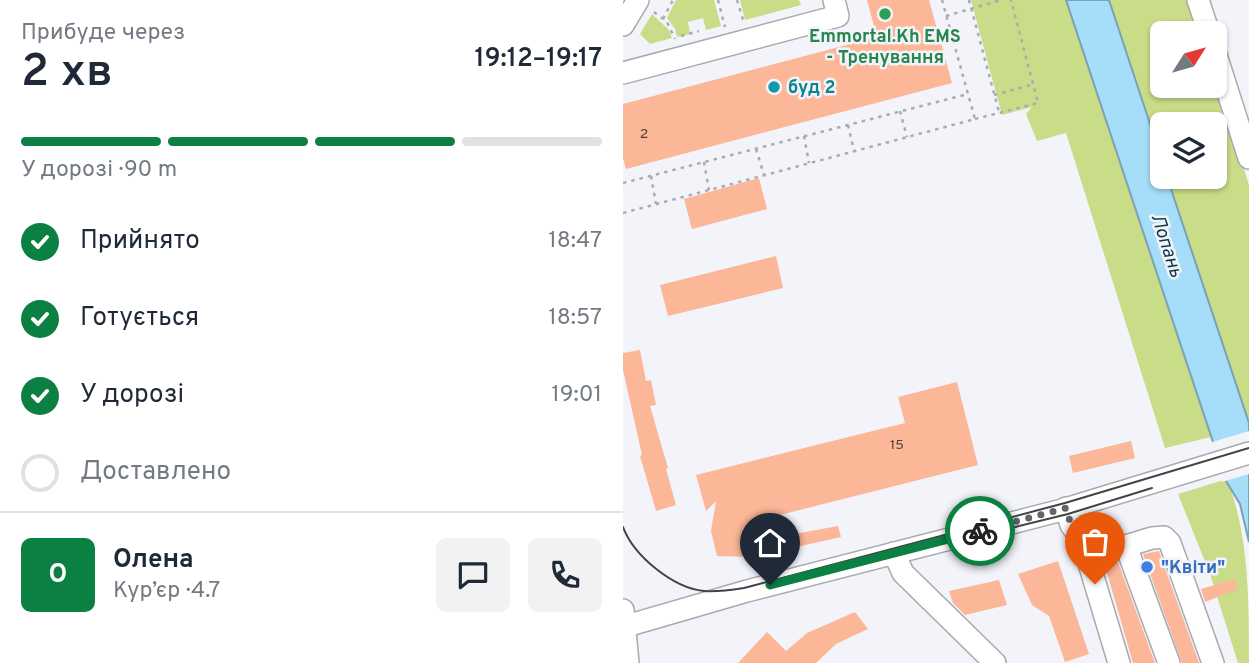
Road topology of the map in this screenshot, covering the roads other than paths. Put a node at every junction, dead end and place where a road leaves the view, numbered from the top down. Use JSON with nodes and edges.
{"nodes":[{"id":1,"x":637,"y":0,"type":"edge"},
{"id":2,"x":834,"y":0,"type":"edge"},
{"id":3,"x":1198,"y":0,"type":"edge"},
{"id":4,"x":1205,"y":21,"type":"edge"},
{"id":5,"x":623,"y":26,"type":"edge"},
{"id":6,"x":623,"y":73,"type":"edge"},
{"id":7,"x":1227,"y":89,"type":"edge"},
{"id":8,"x":1249,"y":158,"type":"edge"},
{"id":9,"x":1249,"y":453,"type":"edge"},
{"id":10,"x":1066,"y":508,"type":"junction"},
{"id":11,"x":1126,"y":545,"type":"junction"},
{"id":12,"x":894,"y":553,"type":"junction"},
{"id":13,"x":1087,"y":558,"type":"junction"},
{"id":14,"x":624,"y":621,"type":"edge"},
{"id":15,"x":628,"y":663,"type":"edge"},
{"id":16,"x":995,"y":663,"type":"edge"},
{"id":17,"x":1119,"y":663,"type":"edge"},
{"id":18,"x":1169,"y":663,"type":"edge"},
{"id":19,"x":1213,"y":663,"type":"edge"}],
"edges":[{"from":1,"to":5,"type":"street"},
{"from":2,"to":6,"type":"street"},
{"from":3,"to":4,"type":"street"},
{"from":7,"to":8,"type":"street"},
{"from":9,"to":10,"type":"street"},
{"from":10,"to":12,"type":"street"},
{"from":10,"to":13,"type":"street"},
{"from":11,"to":13,"type":"street"},
{"from":11,"to":18,"type":"street"},
{"from":11,"to":19,"type":"street"},
{"from":12,"to":14,"type":"street"},
{"from":12,"to":16,"type":"street"},
{"from":13,"to":17,"type":"street"},
{"from":14,"to":15,"type":"street"}]}
